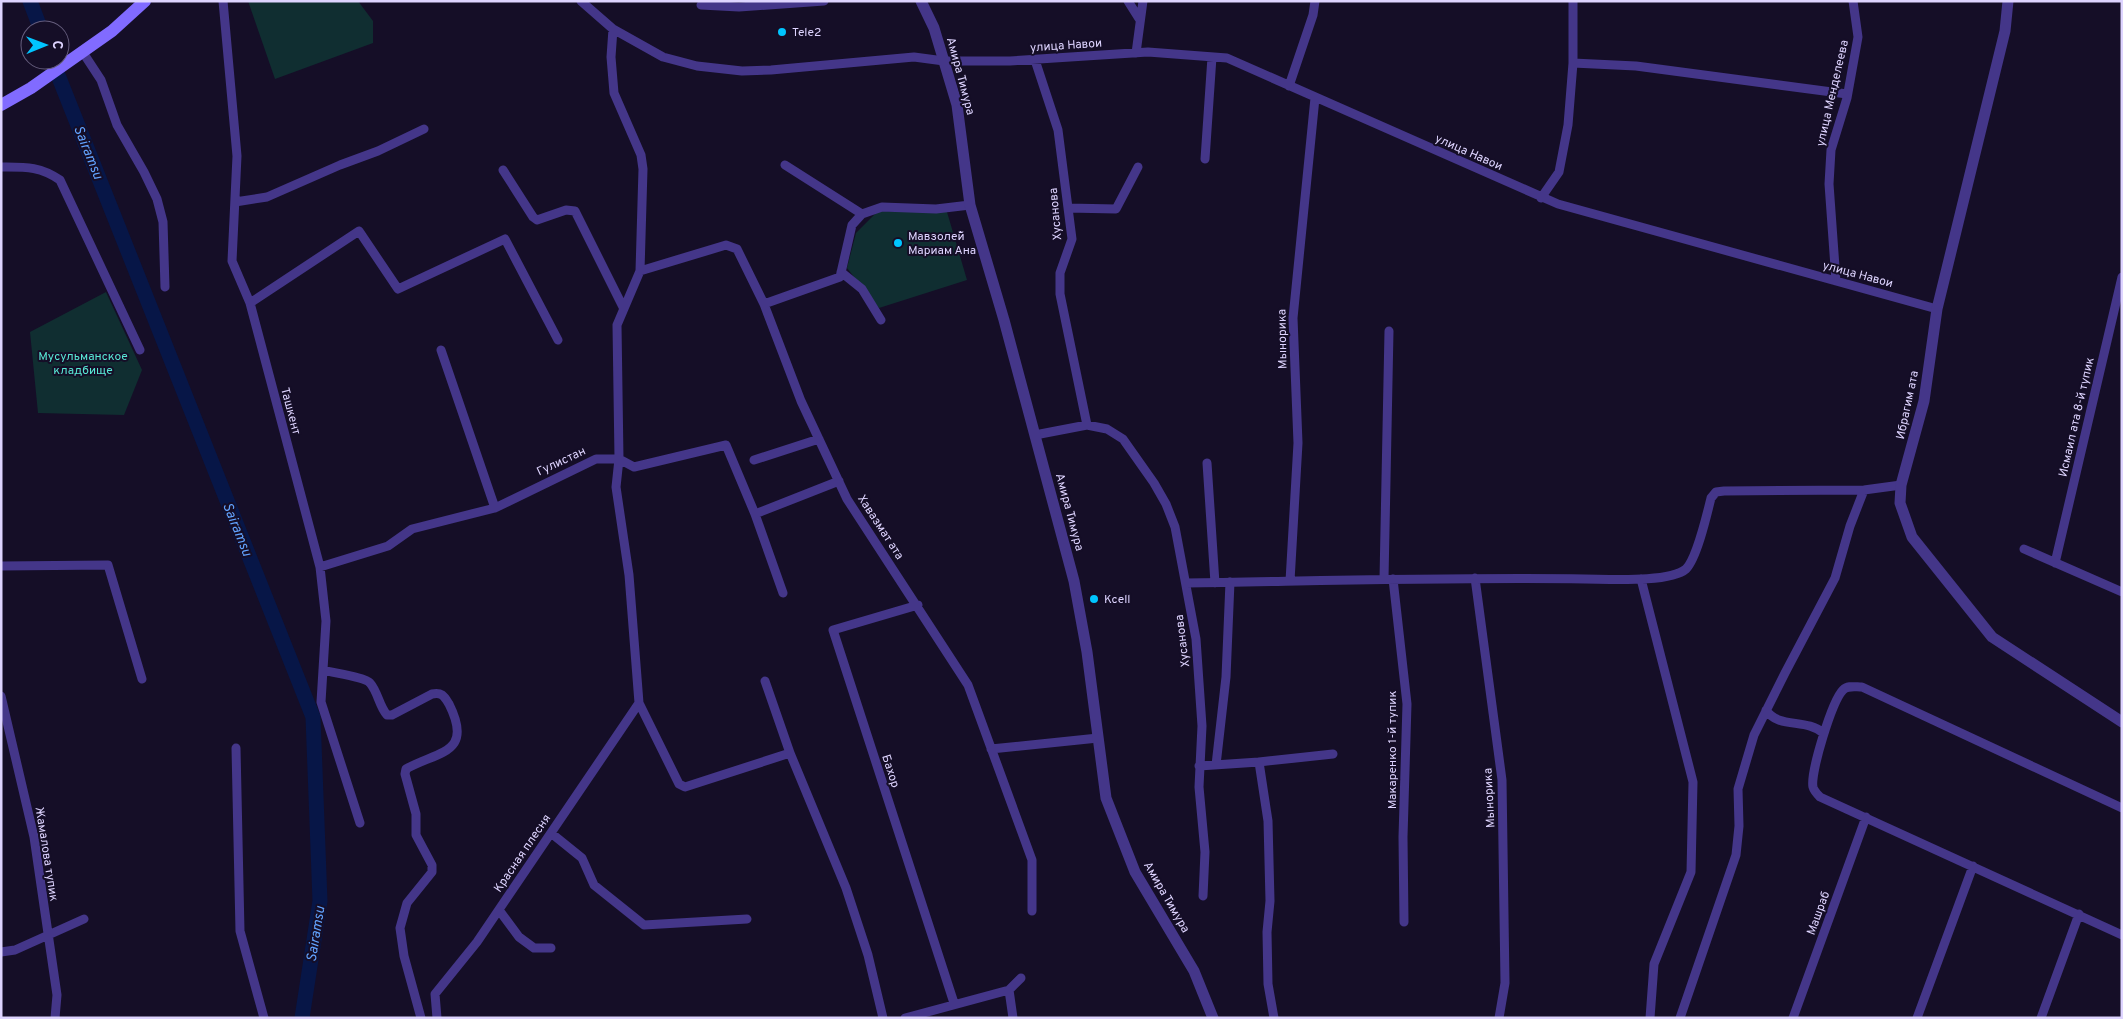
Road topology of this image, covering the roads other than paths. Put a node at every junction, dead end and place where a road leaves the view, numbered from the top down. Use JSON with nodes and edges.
{"nodes":[{"id":1,"x":145,"y":1,"type":"edge"},
{"id":2,"x":223,"y":1,"type":"edge"},
{"id":3,"x":582,"y":1,"type":"edge"},
{"id":4,"x":824,"y":1,"type":"edge"},
{"id":5,"x":921,"y":1,"type":"edge"},
{"id":6,"x":1128,"y":1,"type":"edge"},
{"id":7,"x":1143,"y":1,"type":"edge"},
{"id":8,"x":1316,"y":1,"type":"edge"},
{"id":9,"x":1573,"y":1,"type":"edge"},
{"id":10,"x":1852,"y":1,"type":"edge"},
{"id":11,"x":2008,"y":1,"type":"edge"},
{"id":12,"x":701,"y":5,"type":"dead end"},
{"id":13,"x":1140,"y":20,"type":"junction"},
{"id":14,"x":613,"y":28,"type":"junction"},
{"id":15,"x":82,"y":52,"type":"junction"},
{"id":16,"x":1136,"y":53,"type":"junction"},
{"id":17,"x":1212,"y":57,"type":"junction"},
{"id":18,"x":1035,"y":60,"type":"junction"},
{"id":19,"x":944,"y":61,"type":"junction"},
{"id":20,"x":1573,"y":64,"type":"junction"},
{"id":21,"x":1289,"y":86,"type":"junction"},
{"id":22,"x":1848,"y":94,"type":"junction"},
{"id":23,"x":1316,"y":98,"type":"junction"},
{"id":24,"x":1,"y":105,"type":"edge"},
{"id":25,"x":424,"y":129,"type":"dead end"},
{"id":26,"x":1205,"y":159,"type":"dead end"},
{"id":27,"x":785,"y":165,"type":"dead end"},
{"id":28,"x":1138,"y":166,"type":"dead end"},
{"id":29,"x":1,"y":167,"type":"edge"},
{"id":30,"x":503,"y":170,"type":"dead end"},
{"id":31,"x":1541,"y":198,"type":"junction"},
{"id":32,"x":235,"y":202,"type":"junction"},
{"id":33,"x":970,"y":205,"type":"junction"},
{"id":34,"x":1068,"y":208,"type":"junction"},
{"id":35,"x":862,"y":214,"type":"junction"},
{"id":36,"x":640,"y":271,"type":"junction"},
{"id":37,"x":841,"y":272,"type":"junction"},
{"id":38,"x":2122,"y":277,"type":"edge"},
{"id":39,"x":1836,"y":281,"type":"junction"},
{"id":40,"x":165,"y":287,"type":"dead end"},
{"id":41,"x":250,"y":303,"type":"junction"},
{"id":42,"x":764,"y":304,"type":"junction"},
{"id":43,"x":623,"y":307,"type":"junction"},
{"id":44,"x":1937,"y":309,"type":"junction"},
{"id":45,"x":881,"y":320,"type":"dead end"},
{"id":46,"x":1389,"y":331,"type":"dead end"},
{"id":47,"x":558,"y":340,"type":"dead end"},
{"id":48,"x":140,"y":350,"type":"dead end"},
{"id":49,"x":441,"y":350,"type":"dead end"},
{"id":50,"x":1087,"y":425,"type":"junction"},
{"id":51,"x":1035,"y":435,"type":"junction"},
{"id":52,"x":819,"y":440,"type":"junction"},
{"id":53,"x":619,"y":459,"type":"junction"},
{"id":54,"x":754,"y":460,"type":"dead end"},
{"id":55,"x":1207,"y":463,"type":"dead end"},
{"id":56,"x":839,"y":481,"type":"junction"},
{"id":57,"x":1902,"y":485,"type":"junction"},
{"id":58,"x":1864,"y":490,"type":"junction"},
{"id":59,"x":495,"y":508,"type":"junction"},
{"id":60,"x":755,"y":514,"type":"junction"},
{"id":61,"x":2024,"y":549,"type":"dead end"},
{"id":62,"x":2055,"y":563,"type":"junction"},
{"id":63,"x":1,"y":566,"type":"edge"},
{"id":64,"x":320,"y":567,"type":"junction"},
{"id":65,"x":1475,"y":578,"type":"junction"},
{"id":66,"x":1388,"y":579,"type":"junction"},
{"id":67,"x":1641,"y":579,"type":"junction"},
{"id":68,"x":1290,"y":581,"type":"junction"},
{"id":69,"x":1230,"y":582,"type":"junction"},
{"id":70,"x":1186,"y":583,"type":"junction"},
{"id":71,"x":1215,"y":583,"type":"junction"},
{"id":72,"x":2122,"y":592,"type":"edge"},
{"id":73,"x":783,"y":593,"type":"dead end"},
{"id":74,"x":918,"y":606,"type":"junction"},
{"id":75,"x":323,"y":670,"type":"junction"},
{"id":76,"x":142,"y":679,"type":"dead end"},
{"id":77,"x":765,"y":682,"type":"dead end"},
{"id":78,"x":1,"y":696,"type":"edge"},
{"id":79,"x":639,"y":703,"type":"junction"},
{"id":80,"x":1766,"y":710,"type":"junction"},
{"id":81,"x":2122,"y":722,"type":"edge"},
{"id":82,"x":1824,"y":732,"type":"junction"},
{"id":83,"x":1098,"y":738,"type":"junction"},
{"id":84,"x":236,"y":748,"type":"dead end"},
{"id":85,"x":991,"y":749,"type":"junction"},
{"id":86,"x":790,"y":753,"type":"junction"},
{"id":87,"x":1334,"y":754,"type":"dead end"},
{"id":88,"x":1259,"y":762,"type":"junction"},
{"id":89,"x":1216,"y":765,"type":"junction"},
{"id":90,"x":1199,"y":766,"type":"junction"},
{"id":91,"x":2122,"y":808,"type":"edge"},
{"id":92,"x":1866,"y":817,"type":"junction"},
{"id":93,"x":360,"y":823,"type":"dead end"},
{"id":94,"x":551,"y":833,"type":"junction"},
{"id":95,"x":1973,"y":866,"type":"junction"},
{"id":96,"x":1203,"y":896,"type":"dead end"},
{"id":97,"x":499,"y":910,"type":"junction"},
{"id":98,"x":1032,"y":911,"type":"dead end"},
{"id":99,"x":2079,"y":914,"type":"junction"},
{"id":100,"x":747,"y":919,"type":"dead end"},
{"id":101,"x":84,"y":920,"type":"dead end"},
{"id":102,"x":1404,"y":922,"type":"dead end"},
{"id":103,"x":2122,"y":935,"type":"edge"},
{"id":104,"x":47,"y":937,"type":"junction"},
{"id":105,"x":551,"y":948,"type":"dead end"},
{"id":106,"x":1,"y":952,"type":"edge"},
{"id":107,"x":1021,"y":978,"type":"dead end"},
{"id":108,"x":1009,"y":990,"type":"junction"},
{"id":109,"x":954,"y":1003,"type":"junction"},
{"id":110,"x":55,"y":1018,"type":"edge"},
{"id":111,"x":264,"y":1018,"type":"edge"},
{"id":112,"x":421,"y":1018,"type":"edge"},
{"id":113,"x":438,"y":1018,"type":"edge"},
{"id":114,"x":883,"y":1018,"type":"edge"},
{"id":115,"x":905,"y":1018,"type":"edge"},
{"id":116,"x":1013,"y":1018,"type":"edge"},
{"id":117,"x":1213,"y":1018,"type":"edge"},
{"id":118,"x":1274,"y":1018,"type":"edge"},
{"id":119,"x":1499,"y":1018,"type":"edge"},
{"id":120,"x":1650,"y":1018,"type":"edge"},
{"id":121,"x":1680,"y":1018,"type":"edge"},
{"id":122,"x":1793,"y":1018,"type":"edge"},
{"id":123,"x":1917,"y":1018,"type":"edge"},
{"id":124,"x":2042,"y":1018,"type":"edge"}],
"edges":[{"from":1,"to":15,"type":"main road"},
{"from":2,"to":32,"type":"street","name":"Ташкент"},
{"from":3,"to":14,"type":"street","name":"улица Навои"},
{"from":4,"to":12,"type":"street"},
{"from":5,"to":19,"type":"street","name":"Амира Тимура"},
{"from":6,"to":13,"type":"street"},
{"from":7,"to":13,"type":"street"},
{"from":8,"to":21,"type":"street"},
{"from":9,"to":20,"type":"street"},
{"from":10,"to":22,"type":"street","name":"улица Менделеева"},
{"from":11,"to":44,"type":"street","name":"Ибрагим ата"},
{"from":13,"to":16,"type":"street"},
{"from":14,"to":19,"type":"street","name":"улица Навои"},
{"from":14,"to":36,"type":"street"},
{"from":15,"to":24,"type":"main road"},
{"from":15,"to":40,"type":"street"},
{"from":16,"to":17,"type":"street","name":"улица Навои"},
{"from":16,"to":18,"type":"street","name":"улица Навои"},
{"from":17,"to":21,"type":"street","name":"улица Навои"},
{"from":17,"to":26,"type":"street"},
{"from":18,"to":19,"type":"street","name":"улица Навои"},
{"from":18,"to":34,"type":"street","name":"Хусанова"},
{"from":19,"to":33,"type":"street","name":"Амира Тимура"},
{"from":20,"to":22,"type":"street"},
{"from":20,"to":31,"type":"street"},
{"from":21,"to":23,"type":"street","name":"улица Навои"},
{"from":22,"to":39,"type":"street","name":"улица Менделеева"},
{"from":23,"to":31,"type":"street","name":"улица Навои"},
{"from":23,"to":68,"type":"street","name":"Мынорика"},
{"from":25,"to":32,"type":"street"},
{"from":27,"to":35,"type":"street"},
{"from":28,"to":34,"type":"street"},
{"from":29,"to":48,"type":"street"},
{"from":30,"to":43,"type":"street"},
{"from":31,"to":39,"type":"street","name":"улица Навои"},
{"from":32,"to":41,"type":"street","name":"Ташкент"},
{"from":33,"to":35,"type":"street"},
{"from":33,"to":51,"type":"street","name":"Амира Тимура"},
{"from":34,"to":50,"type":"street","name":"Хусанова"},
{"from":35,"to":37,"type":"street"},
{"from":36,"to":42,"type":"street","name":"Хавазмат ата"},
{"from":36,"to":43,"type":"street"},
{"from":37,"to":42,"type":"street"},
{"from":37,"to":45,"type":"street"},
{"from":38,"to":62,"type":"street","name":"Исмаил ата 8-й тупик"},
{"from":39,"to":44,"type":"street","name":"улица Навои"},
{"from":41,"to":47,"type":"street"},
{"from":41,"to":64,"type":"street","name":"Ташкент"},
{"from":42,"to":52,"type":"street","name":"Хавазмат ата"},
{"from":43,"to":53,"type":"street"},
{"from":44,"to":57,"type":"street","name":"Ибрагим ата"},
{"from":46,"to":66,"type":"street","name":"Макаренко 1-й тупик"},
{"from":49,"to":59,"type":"street"},
{"from":50,"to":51,"type":"street","name":"Хусанова"},
{"from":50,"to":70,"type":"street","name":"Хусанова"},
{"from":51,"to":83,"type":"street","name":"Амира Тимура"},
{"from":52,"to":54,"type":"street"},
{"from":52,"to":56,"type":"street","name":"Хавазмат ата"},
{"from":53,"to":59,"type":"street","name":"Гулистан"},
{"from":53,"to":60,"type":"street","name":"Гулистан"},
{"from":53,"to":79,"type":"street"},
{"from":55,"to":71,"type":"street"},
{"from":56,"to":60,"type":"street"},
{"from":56,"to":74,"type":"street","name":"Хавазмат ата"},
{"from":57,"to":58,"type":"street"},
{"from":57,"to":81,"type":"street","name":"Ибрагим ата"},
{"from":58,"to":67,"type":"street"},
{"from":58,"to":80,"type":"street"},
{"from":59,"to":64,"type":"street","name":"Гулистан"},
{"from":60,"to":73,"type":"street","name":"Гулистан"},
{"from":61,"to":62,"type":"street"},
{"from":62,"to":72,"type":"street"},
{"from":63,"to":76,"type":"street"},
{"from":64,"to":75,"type":"street","name":"Ташкент"},
{"from":65,"to":66,"type":"street"},
{"from":65,"to":67,"type":"street"},
{"from":65,"to":119,"type":"street","name":"Мынорика"},
{"from":66,"to":68,"type":"street"},
{"from":66,"to":102,"type":"street","name":"Макаренко 1-й тупик"},
{"from":67,"to":120,"type":"street"},
{"from":68,"to":69,"type":"street"},
{"from":69,"to":71,"type":"street"},
{"from":69,"to":89,"type":"street"},
{"from":70,"to":71,"type":"street"},
{"from":70,"to":90,"type":"street","name":"Хусанова"},
{"from":74,"to":85,"type":"street","name":"Хавазмат ата"},
{"from":74,"to":109,"type":"street","name":"Бахор"},
{"from":75,"to":93,"type":"street","name":"Ташкент"},
{"from":75,"to":112,"type":"street"},
{"from":77,"to":86,"type":"street"},
{"from":78,"to":104,"type":"street","name":"Жамалова тупик"},
{"from":79,"to":86,"type":"street"},
{"from":79,"to":94,"type":"street","name":"Красная плесня"},
{"from":80,"to":82,"type":"street"},
{"from":80,"to":121,"type":"street"},
{"from":82,"to":91,"type":"street"},
{"from":82,"to":92,"type":"street"},
{"from":83,"to":85,"type":"street"},
{"from":83,"to":117,"type":"street","name":"Амира Тимура"},
{"from":84,"to":111,"type":"street"},
{"from":85,"to":98,"type":"street","name":"Хавазмат ата"},
{"from":86,"to":114,"type":"street"},
{"from":87,"to":88,"type":"street"},
{"from":88,"to":89,"type":"street"},
{"from":88,"to":118,"type":"street"},
{"from":89,"to":90,"type":"street"},
{"from":90,"to":96,"type":"street","name":"Хусанова"},
{"from":92,"to":95,"type":"street"},
{"from":92,"to":122,"type":"street","name":"Машраб"},
{"from":94,"to":97,"type":"street","name":"Красная плесня"},
{"from":94,"to":100,"type":"street"},
{"from":95,"to":99,"type":"street"},
{"from":95,"to":123,"type":"street"},
{"from":97,"to":105,"type":"street"},
{"from":97,"to":113,"type":"street","name":"Красная плесня"},
{"from":99,"to":103,"type":"street"},
{"from":99,"to":124,"type":"street"},
{"from":101,"to":104,"type":"street"},
{"from":104,"to":106,"type":"street"},
{"from":104,"to":110,"type":"street","name":"Жамалова тупик"},
{"from":107,"to":108,"type":"street"},
{"from":108,"to":109,"type":"street"},
{"from":108,"to":116,"type":"street"},
{"from":109,"to":115,"type":"street"}]}
